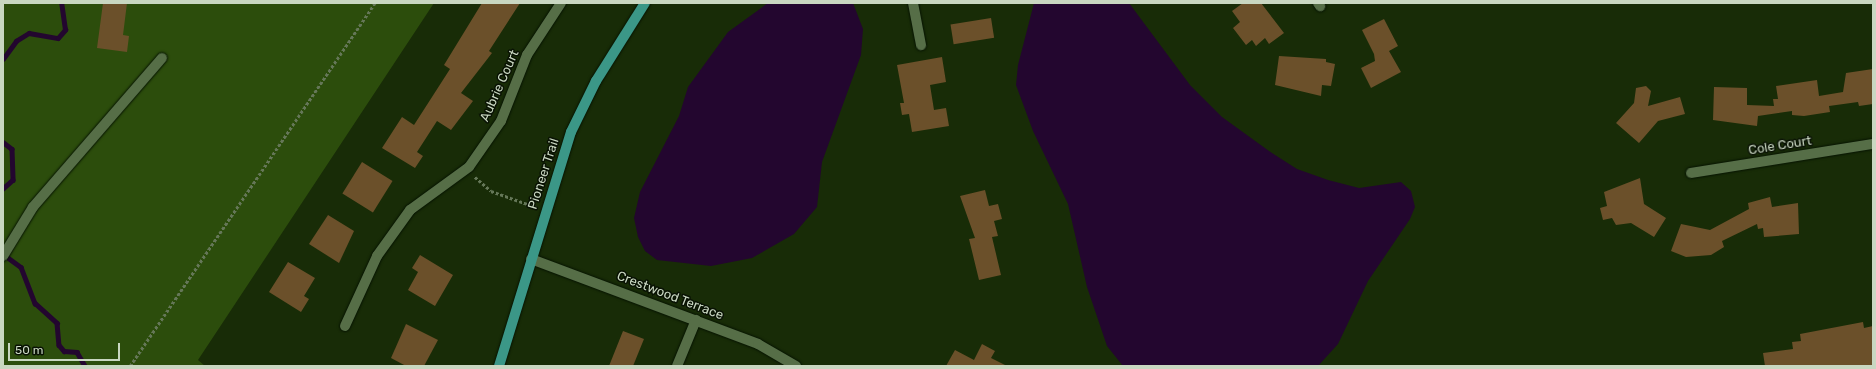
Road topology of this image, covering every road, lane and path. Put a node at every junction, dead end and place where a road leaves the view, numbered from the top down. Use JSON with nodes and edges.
{"nodes":[{"id":1,"x":375,"y":3,"type":"edge"},
{"id":2,"x":561,"y":3,"type":"edge"},
{"id":3,"x":645,"y":3,"type":"edge"},
{"id":4,"x":912,"y":3,"type":"edge"},
{"id":5,"x":921,"y":45,"type":"dead end"},
{"id":6,"x":162,"y":58,"type":"dead end"},
{"id":7,"x":1873,"y":144,"type":"edge"},
{"id":8,"x":465,"y":170,"type":"junction"},
{"id":9,"x":1691,"y":173,"type":"dead end"},
{"id":10,"x":546,"y":211,"type":"junction"},
{"id":11,"x":3,"y":256,"type":"edge"},
{"id":12,"x":531,"y":258,"type":"junction"},
{"id":13,"x":696,"y":320,"type":"junction"},
{"id":14,"x":346,"y":326,"type":"dead end"},
{"id":15,"x":130,"y":366,"type":"edge"},
{"id":16,"x":499,"y":366,"type":"edge"},
{"id":17,"x":677,"y":366,"type":"edge"},
{"id":18,"x":796,"y":366,"type":"edge"}],
"edges":[{"from":1,"to":15,"type":"path"},
{"from":2,"to":8,"type":"street","name":"Aubrie Court"},
{"from":3,"to":10,"type":"main road","name":"Pioneer Trail"},
{"from":4,"to":5,"type":"street"},
{"from":6,"to":11,"type":"street"},
{"from":7,"to":9,"type":"street","name":"Cole Court"},
{"from":8,"to":10,"type":"path"},
{"from":8,"to":14,"type":"street","name":"Aubrie Court"},
{"from":10,"to":12,"type":"main road","name":"Pioneer Trail"},
{"from":12,"to":13,"type":"street","name":"Crestwood Terrace"},
{"from":12,"to":16,"type":"main road","name":"Pioneer Trail"},
{"from":13,"to":17,"type":"street"},
{"from":13,"to":18,"type":"street","name":"Crestwood Terrace"}]}
